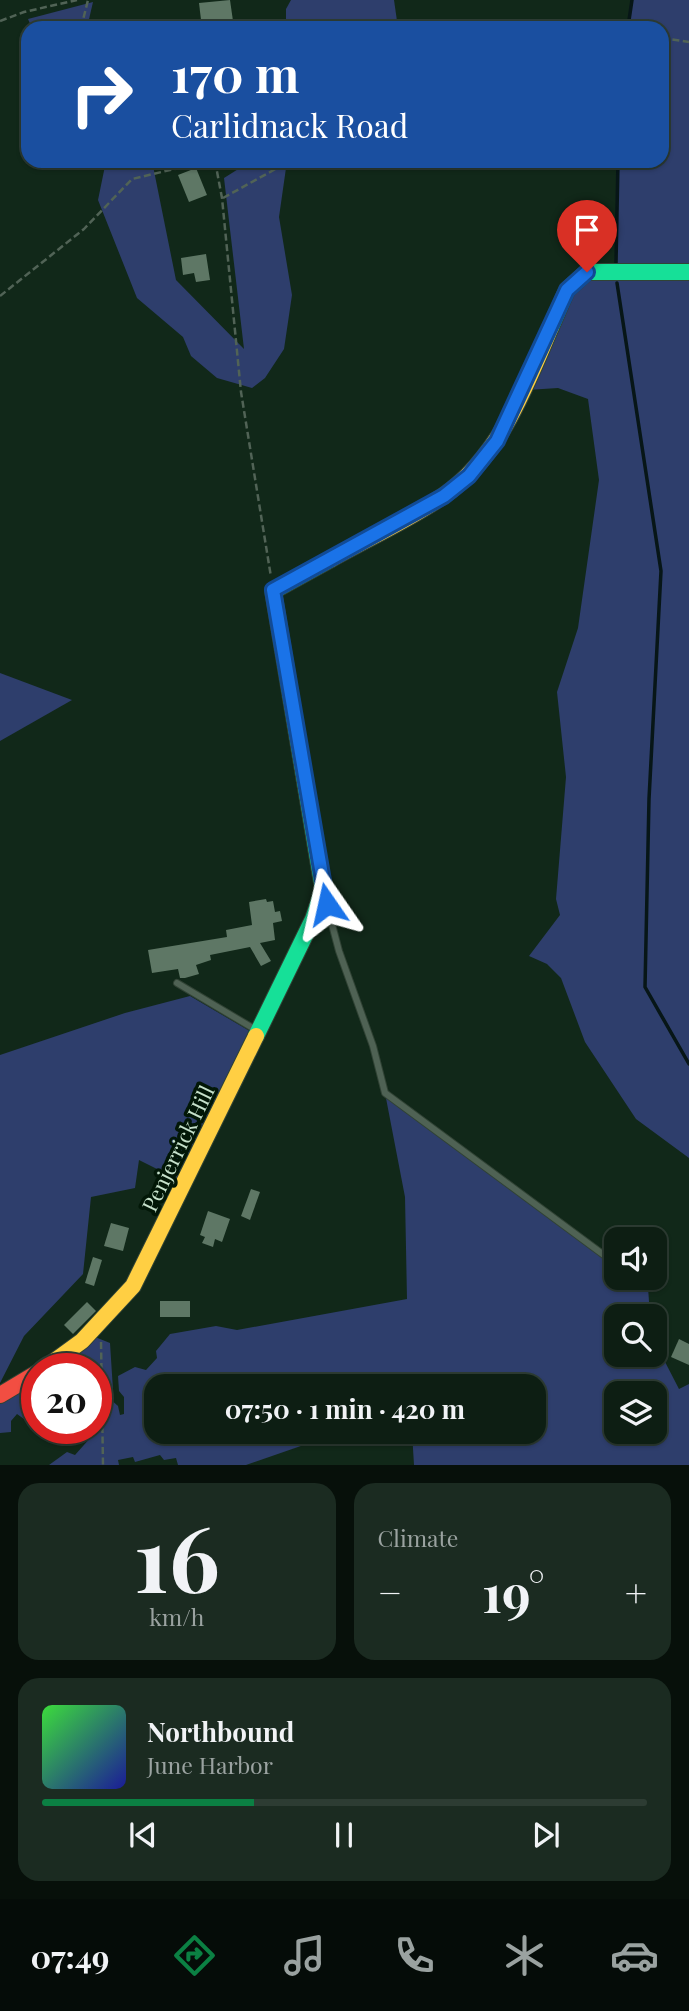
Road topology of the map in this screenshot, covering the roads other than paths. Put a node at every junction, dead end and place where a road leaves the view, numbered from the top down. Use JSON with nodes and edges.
{"nodes":[{"id":1,"x":689,"y":272,"type":"edge"},
{"id":2,"x":323,"y":889,"type":"junction"},
{"id":3,"x":177,"y":983,"type":"dead end"},
{"id":4,"x":258,"y":1031,"type":"junction"},
{"id":5,"x":604,"y":1255,"type":"edge"},
{"id":6,"x":69,"y":1353,"type":"edge"},
{"id":7,"x":21,"y":1383,"type":"edge"},
{"id":8,"x":0,"y":1395,"type":"edge"}],
"edges":[{"from":1,"to":2,"type":"street"},
{"from":2,"to":4,"type":"street","name":"Penjerrick Hill"},
{"from":2,"to":5,"type":"lane"},
{"from":3,"to":4,"type":"lane"},
{"from":4,"to":6,"type":"street","name":"Penjerrick Hill"},
{"from":7,"to":8,"type":"street"}]}
